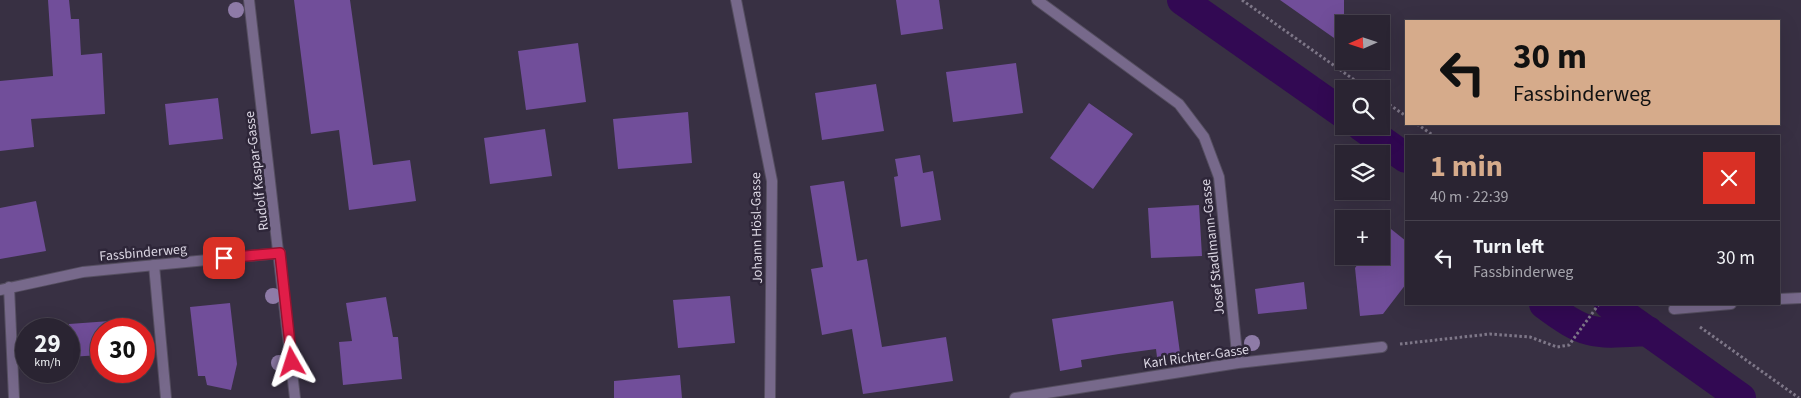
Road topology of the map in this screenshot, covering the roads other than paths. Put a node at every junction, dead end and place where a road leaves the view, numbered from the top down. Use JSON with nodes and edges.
{"nodes":[{"id":1,"x":249,"y":0,"type":"edge"},
{"id":2,"x":736,"y":0,"type":"edge"},
{"id":3,"x":1037,"y":0,"type":"edge"},
{"id":4,"x":280,"y":253,"type":"junction"},
{"id":5,"x":154,"y":265,"type":"junction"},
{"id":6,"x":5,"y":289,"type":"edge"},
{"id":7,"x":1801,"y":298,"type":"edge"},
{"id":8,"x":1780,"y":300,"type":"edge"},
{"id":9,"x":1720,"y":305,"type":"edge"},
{"id":10,"x":1674,"y":309,"type":"road end"},
{"id":11,"x":1382,"y":347,"type":"road end"},
{"id":12,"x":1238,"y":363,"type":"junction"},
{"id":13,"x":14,"y":398,"type":"edge"},
{"id":14,"x":166,"y":398,"type":"edge"},
{"id":15,"x":296,"y":398,"type":"edge"},
{"id":16,"x":770,"y":398,"type":"edge"},
{"id":17,"x":1015,"y":398,"type":"edge"}],
"edges":[{"from":1,"to":4,"type":"street","name":"Rudolf Kaspar-Gasse"},
{"from":2,"to":16,"type":"street","name":"Johann Hösl-Gasse"},
{"from":3,"to":12,"type":"street","name":"Josef Stadlmann-Gasse"},
{"from":4,"to":5,"type":"street","name":"Fassbinderweg"},
{"from":4,"to":15,"type":"street","name":"Rudolf Kaspar-Gasse"},
{"from":5,"to":6,"type":"street","name":"Fassbinderweg"},
{"from":5,"to":14,"type":"street"},
{"from":6,"to":13,"type":"street","name":"Fassbinderweg"},
{"from":7,"to":8,"type":"street"},
{"from":9,"to":10,"type":"street"},
{"from":11,"to":12,"type":"street","name":"Karl Richter-Gasse"},
{"from":12,"to":17,"type":"street","name":"Karl Richter-Gasse"}]}
